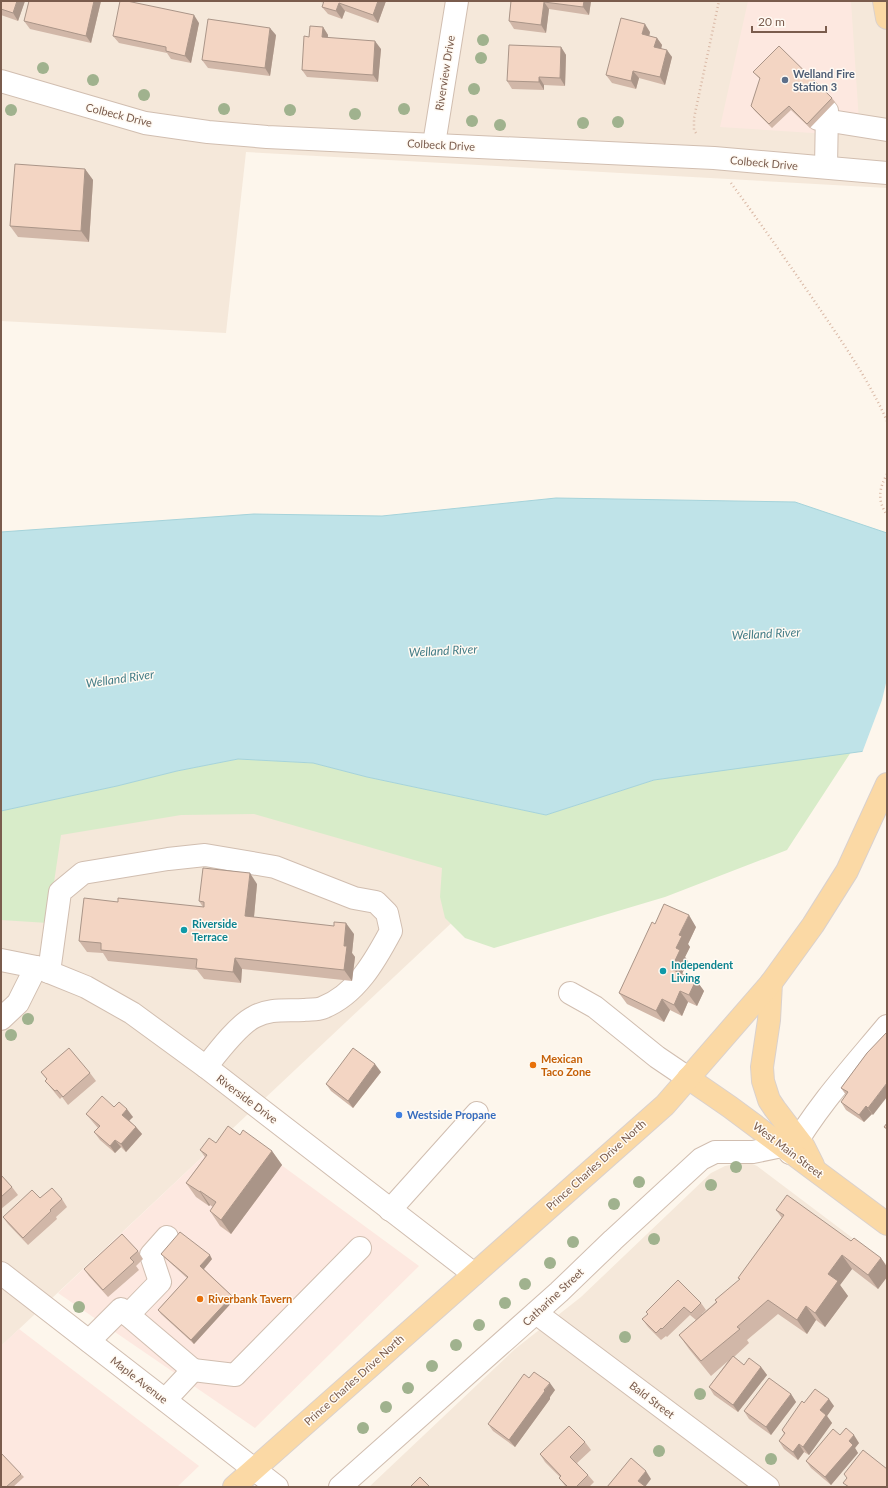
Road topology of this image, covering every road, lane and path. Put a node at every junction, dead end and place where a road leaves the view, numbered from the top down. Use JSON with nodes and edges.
{"nodes":[{"id":1,"x":457,"y":1,"type":"edge"},
{"id":2,"x":719,"y":1,"type":"edge"},
{"id":3,"x":884,"y":1,"type":"edge"},
{"id":4,"x":887,"y":18,"type":"edge"},
{"id":5,"x":1,"y":81,"type":"edge"},
{"id":6,"x":694,"y":130,"type":"dead end"},
{"id":7,"x":887,"y":130,"type":"edge"},
{"id":8,"x":434,"y":144,"type":"junction"},
{"id":9,"x":826,"y":168,"type":"junction"},
{"id":10,"x":887,"y":173,"type":"edge"},
{"id":11,"x":730,"y":182,"type":"dead end"},
{"id":12,"x":887,"y":421,"type":"edge"},
{"id":13,"x":887,"y":474,"type":"edge"},
{"id":14,"x":887,"y":515,"type":"edge"},
{"id":15,"x":887,"y":784,"type":"edge"},
{"id":16,"x":1,"y":960,"type":"edge"},
{"id":17,"x":42,"y":969,"type":"junction"},
{"id":18,"x":771,"y":983,"type":"junction"},
{"id":19,"x":570,"y":993,"type":"dead end"},
{"id":20,"x":1,"y":1020,"type":"edge"},
{"id":21,"x":887,"y":1026,"type":"edge"},
{"id":22,"x":206,"y":1067,"type":"junction"},
{"id":23,"x":688,"y":1078,"type":"junction"},
{"id":24,"x":477,"y":1114,"type":"dead end"},
{"id":25,"x":790,"y":1146,"type":"junction"},
{"id":26,"x":390,"y":1210,"type":"junction"},
{"id":27,"x":887,"y":1224,"type":"edge"},
{"id":28,"x":167,"y":1236,"type":"dead end"},
{"id":29,"x":360,"y":1248,"type":"dead end"},
{"id":30,"x":1,"y":1273,"type":"edge"},
{"id":31,"x":474,"y":1274,"type":"junction"},
{"id":32,"x":536,"y":1313,"type":"junction"},
{"id":33,"x":128,"y":1315,"type":"junction"},
{"id":34,"x":89,"y":1342,"type":"junction"},
{"id":35,"x":193,"y":1370,"type":"junction"},
{"id":36,"x":165,"y":1400,"type":"junction"},
{"id":37,"x":254,"y":1469,"type":"junction"},
{"id":38,"x":234,"y":1487,"type":"edge"},
{"id":39,"x":277,"y":1487,"type":"edge"},
{"id":40,"x":340,"y":1487,"type":"edge"},
{"id":41,"x":768,"y":1487,"type":"edge"}],
"edges":[{"from":1,"to":8,"type":"street","name":"Riverview Drive"},
{"from":2,"to":6,"type":"path"},
{"from":3,"to":4,"type":"main road"},
{"from":5,"to":8,"type":"street","name":"Colbeck Drive"},
{"from":7,"to":9,"type":"street"},
{"from":8,"to":9,"type":"street","name":"Colbeck Drive"},
{"from":9,"to":10,"type":"street","name":"Colbeck Drive"},
{"from":11,"to":12,"type":"path"},
{"from":13,"to":14,"type":"path"},
{"from":15,"to":18,"type":"main road","name":"Prince Charles Drive North"},
{"from":16,"to":17,"type":"street","name":"Riverside Drive"},
{"from":17,"to":20,"type":"street"},
{"from":17,"to":22,"type":"street","name":"Riverside Drive"},
{"from":17,"to":22,"type":"street"},
{"from":18,"to":23,"type":"main road","name":"Prince Charles Drive North"},
{"from":18,"to":25,"type":"main road"},
{"from":19,"to":23,"type":"street"},
{"from":21,"to":25,"type":"street"},
{"from":22,"to":26,"type":"street","name":"Riverside Drive"},
{"from":23,"to":25,"type":"main road","name":"West Main Street"},
{"from":23,"to":31,"type":"main road","name":"Prince Charles Drive North"},
{"from":24,"to":26,"type":"street"},
{"from":25,"to":27,"type":"main road","name":"West Main Street"},
{"from":25,"to":32,"type":"street","name":"Catharine Street"},
{"from":26,"to":31,"type":"street","name":"Riverside Drive"},
{"from":28,"to":33,"type":"street"},
{"from":29,"to":35,"type":"street"},
{"from":30,"to":34,"type":"street","name":"Maple Avenue"},
{"from":31,"to":37,"type":"main road","name":"Prince Charles Drive North"},
{"from":32,"to":40,"type":"street","name":"Catharine Street"},
{"from":32,"to":41,"type":"street","name":"Bald Street"},
{"from":33,"to":34,"type":"street"},
{"from":33,"to":35,"type":"street"},
{"from":34,"to":36,"type":"street","name":"Maple Avenue"},
{"from":35,"to":36,"type":"street"},
{"from":36,"to":37,"type":"street","name":"Maple Avenue"},
{"from":37,"to":38,"type":"main road","name":"Prince Charles Drive North"},
{"from":37,"to":39,"type":"street","name":"Maple Avenue"}]}
